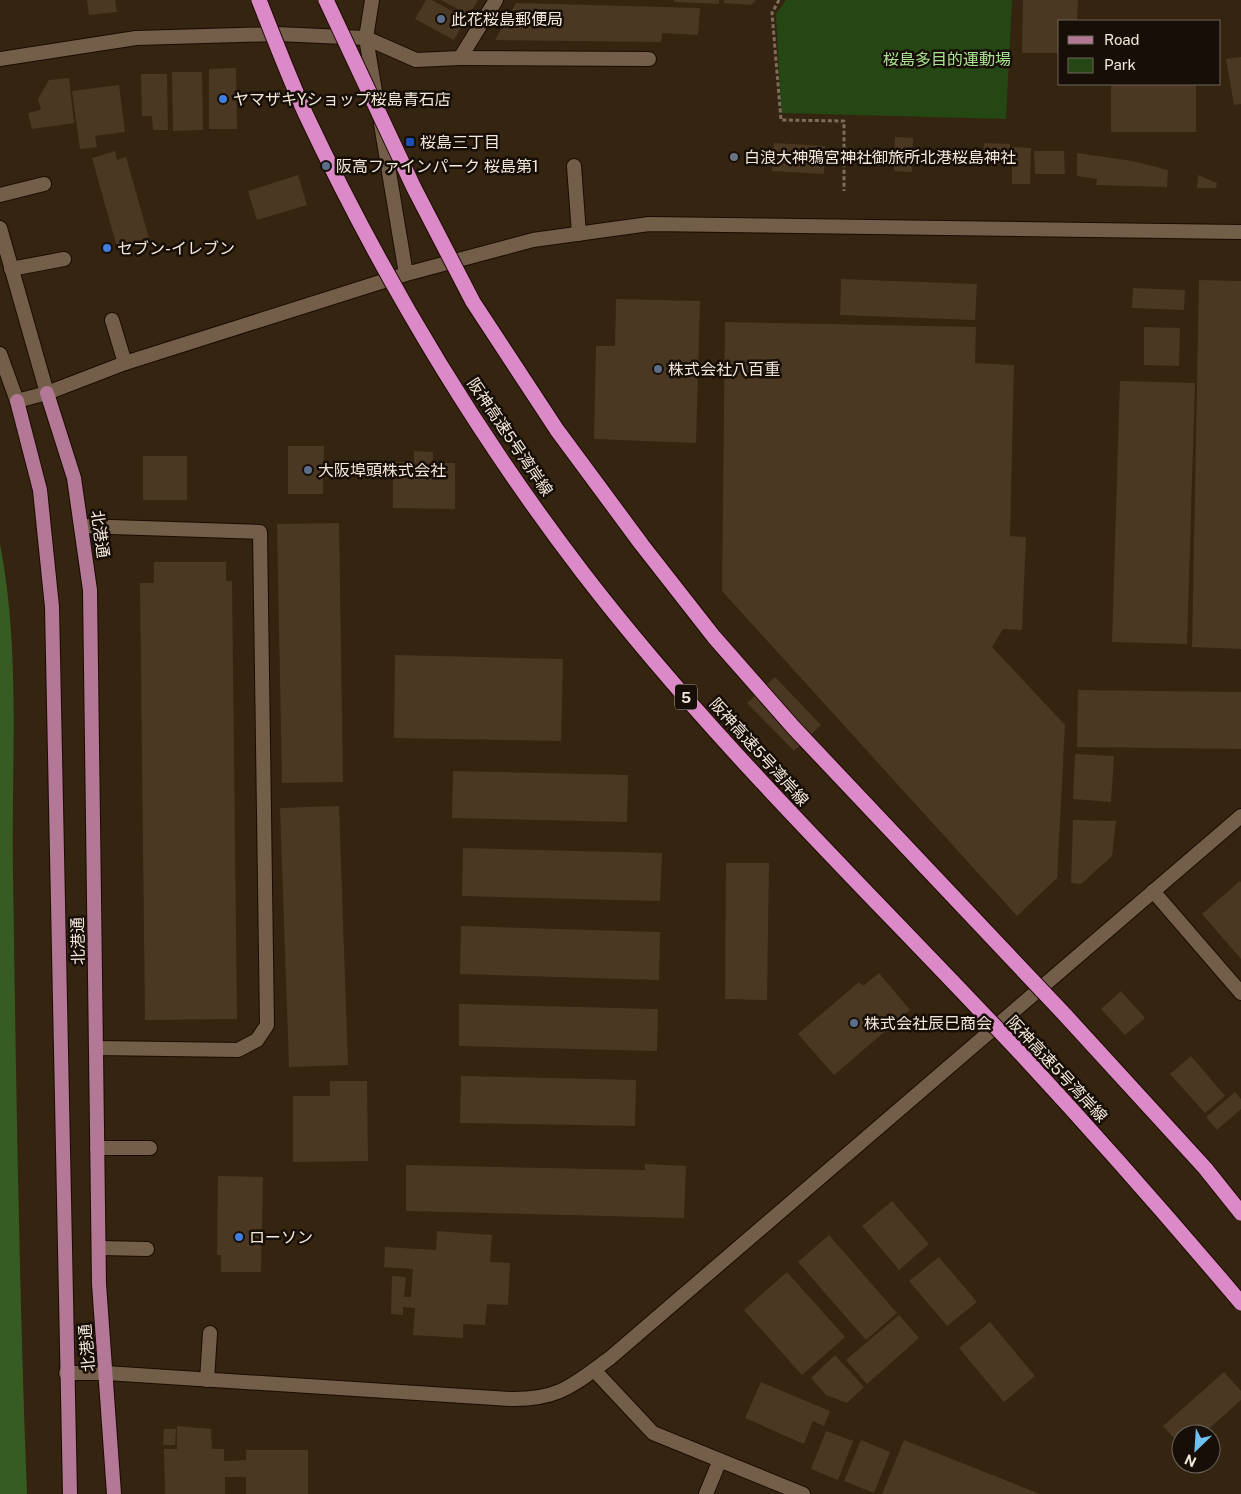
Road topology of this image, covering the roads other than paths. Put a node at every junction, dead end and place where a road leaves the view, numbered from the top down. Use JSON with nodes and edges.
{"nodes":[{"id":1,"x":259,"y":0,"type":"edge"},
{"id":2,"x":326,"y":0,"type":"edge"},
{"id":3,"x":372,"y":0,"type":"edge"},
{"id":4,"x":496,"y":0,"type":"edge"},
{"id":5,"x":276,"y":34,"type":"junction"},
{"id":6,"x":366,"y":38,"type":"junction"},
{"id":7,"x":460,"y":58,"type":"junction"},
{"id":8,"x":0,"y":59,"type":"edge"},
{"id":9,"x":649,"y":59,"type":"dead end"},
{"id":10,"x":281,"y":69,"type":"dead end"},
{"id":11,"x":574,"y":166,"type":"dead end"},
{"id":12,"x":44,"y":184,"type":"dead end"},
{"id":13,"x":0,"y":195,"type":"edge"},
{"id":14,"x":0,"y":228,"type":"edge"},
{"id":15,"x":1241,"y":232,"type":"edge"},
{"id":16,"x":579,"y":234,"type":"junction"},
{"id":17,"x":64,"y":259,"type":"dead end"},
{"id":18,"x":11,"y":269,"type":"junction"},
{"id":19,"x":406,"y":274,"type":"junction"},
{"id":20,"x":112,"y":320,"type":"dead end"},
{"id":21,"x":0,"y":354,"type":"edge"},
{"id":22,"x":125,"y":363,"type":"junction"},
{"id":23,"x":47,"y":393,"type":"junction"},
{"id":24,"x":17,"y":401,"type":"junction"},
{"id":25,"x":81,"y":526,"type":"junction"},
{"id":26,"x":1241,"y":816,"type":"edge"},
{"id":27,"x":1153,"y":891,"type":"junction"},
{"id":28,"x":1241,"y":993,"type":"edge"},
{"id":29,"x":97,"y":1048,"type":"junction"},
{"id":30,"x":97,"y":1148,"type":"junction"},
{"id":31,"x":150,"y":1148,"type":"dead end"},
{"id":32,"x":1241,"y":1212,"type":"edge"},
{"id":33,"x":98,"y":1248,"type":"junction"},
{"id":34,"x":147,"y":1250,"type":"dead end"},
{"id":35,"x":1241,"y":1303,"type":"edge"},
{"id":36,"x":210,"y":1333,"type":"dead end"},
{"id":37,"x":594,"y":1370,"type":"junction"},
{"id":38,"x":66,"y":1373,"type":"junction"},
{"id":39,"x":106,"y":1373,"type":"junction"},
{"id":40,"x":207,"y":1380,"type":"junction"},
{"id":41,"x":720,"y":1460,"type":"junction"},
{"id":42,"x":70,"y":1494,"type":"edge"},
{"id":43,"x":114,"y":1494,"type":"edge"},
{"id":44,"x":706,"y":1494,"type":"edge"},
{"id":45,"x":803,"y":1494,"type":"edge"}],
"edges":[{"from":1,"to":35,"type":"highway","name":"阪神高速5号湾岸線","number":"5","bridge":true},
{"from":2,"to":32,"type":"highway","bridge":true},
{"from":3,"to":6,"type":"street"},
{"from":4,"to":7,"type":"street"},
{"from":5,"to":6,"type":"street"},
{"from":5,"to":8,"type":"street"},
{"from":5,"to":10,"type":"street"},
{"from":6,"to":7,"type":"street"},
{"from":6,"to":19,"type":"street"},
{"from":7,"to":9,"type":"street"},
{"from":11,"to":16,"type":"street"},
{"from":12,"to":13,"type":"street"},
{"from":14,"to":18,"type":"street"},
{"from":15,"to":16,"type":"street"},
{"from":16,"to":19,"type":"street"},
{"from":17,"to":18,"type":"street"},
{"from":18,"to":23,"type":"street"},
{"from":19,"to":22,"type":"street"},
{"from":20,"to":22,"type":"street"},
{"from":21,"to":24,"type":"street"},
{"from":22,"to":23,"type":"street"},
{"from":23,"to":24,"type":"street"},
{"from":23,"to":25,"type":"main road","name":"北港通"},
{"from":24,"to":38,"type":"main road","name":"北港通"},
{"from":25,"to":29,"type":"main road","name":"北港通"},
{"from":25,"to":29,"type":"street"},
{"from":26,"to":27,"type":"street"},
{"from":27,"to":28,"type":"street"},
{"from":27,"to":37,"type":"street"},
{"from":29,"to":30,"type":"main road","name":"北港通"},
{"from":30,"to":31,"type":"street"},
{"from":30,"to":33,"type":"main road","name":"北港通"},
{"from":33,"to":34,"type":"street"},
{"from":33,"to":39,"type":"main road","name":"北港通"},
{"from":36,"to":40,"type":"street"},
{"from":37,"to":40,"type":"street"},
{"from":37,"to":41,"type":"street"},
{"from":38,"to":39,"type":"street"},
{"from":38,"to":42,"type":"main road","name":"北港通"},
{"from":39,"to":40,"type":"street"},
{"from":39,"to":43,"type":"main road","name":"北港通"},
{"from":41,"to":44,"type":"street"},
{"from":41,"to":45,"type":"street"}]}
